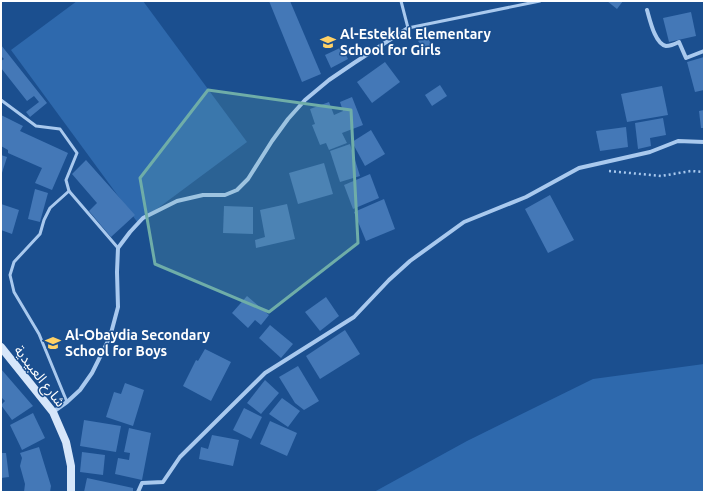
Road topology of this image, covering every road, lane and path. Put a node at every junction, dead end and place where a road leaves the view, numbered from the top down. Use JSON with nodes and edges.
{"nodes":[{"id":1,"x":401,"y":1,"type":"edge"},
{"id":2,"x":540,"y":1,"type":"edge"},
{"id":3,"x":647,"y":10,"type":"dead end"},
{"id":4,"x":408,"y":28,"type":"junction"},
{"id":5,"x":704,"y":51,"type":"edge"},
{"id":6,"x":1,"y":100,"type":"edge"},
{"id":7,"x":704,"y":142,"type":"edge"},
{"id":8,"x":602,"y":170,"type":"dead end"},
{"id":9,"x":704,"y":172,"type":"edge"},
{"id":10,"x":69,"y":191,"type":"junction"},
{"id":11,"x":118,"y":248,"type":"junction"},
{"id":12,"x":1,"y":347,"type":"edge"},
{"id":13,"x":67,"y":402,"type":"junction"},
{"id":14,"x":53,"y":412,"type":"junction"},
{"id":15,"x":71,"y":492,"type":"edge"},
{"id":16,"x":138,"y":492,"type":"edge"}],
"edges":[{"from":1,"to":4,"type":"lane"},
{"from":2,"to":4,"type":"lane"},
{"from":3,"to":5,"type":"street"},
{"from":4,"to":11,"type":"street"},
{"from":6,"to":10,"type":"lane"},
{"from":7,"to":16,"type":"street"},
{"from":8,"to":9,"type":"path"},
{"from":10,"to":11,"type":"lane"},
{"from":10,"to":13,"type":"lane"},
{"from":11,"to":13,"type":"street"},
{"from":12,"to":14,"type":"main road","name":"شارع العبيدية"},
{"from":13,"to":14,"type":"street"},
{"from":14,"to":15,"type":"main road","name":"شارع العبيدية"}]}
